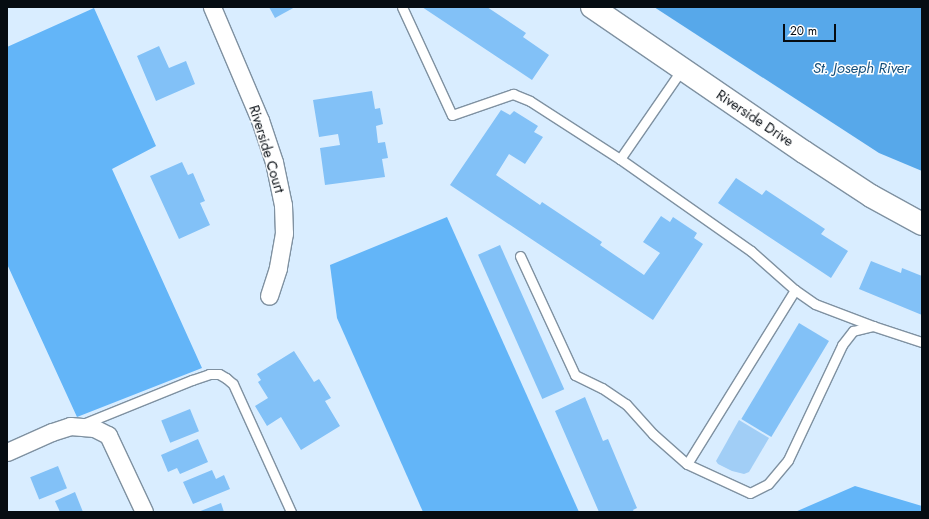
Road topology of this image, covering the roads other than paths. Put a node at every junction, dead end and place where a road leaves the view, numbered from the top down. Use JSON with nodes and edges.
{"nodes":[{"id":1,"x":212,"y":7,"type":"edge"},
{"id":2,"x":402,"y":7,"type":"edge"},
{"id":3,"x":592,"y":7,"type":"edge"},
{"id":4,"x":682,"y":69,"type":"junction"},
{"id":5,"x":620,"y":159,"type":"junction"},
{"id":6,"x":922,"y":224,"type":"edge"},
{"id":7,"x":520,"y":256,"type":"dead end"},
{"id":8,"x":795,"y":290,"type":"junction"},
{"id":9,"x":269,"y":296,"type":"dead end"},
{"id":10,"x":873,"y":326,"type":"junction"},
{"id":11,"x":922,"y":342,"type":"edge"},
{"id":12,"x":76,"y":427,"type":"junction"},
{"id":13,"x":7,"y":452,"type":"edge"},
{"id":14,"x":687,"y":464,"type":"junction"},
{"id":15,"x":144,"y":512,"type":"edge"},
{"id":16,"x":291,"y":512,"type":"edge"}],
"edges":[{"from":1,"to":9,"type":"street","name":"Riverside Court"},
{"from":2,"to":5,"type":"lane"},
{"from":3,"to":4,"type":"street","name":"Riverside Drive"},
{"from":4,"to":5,"type":"lane"},
{"from":4,"to":6,"type":"street","name":"Riverside Drive"},
{"from":5,"to":8,"type":"lane"},
{"from":7,"to":14,"type":"lane"},
{"from":8,"to":10,"type":"lane"},
{"from":8,"to":14,"type":"lane"},
{"from":10,"to":11,"type":"lane"},
{"from":10,"to":14,"type":"lane"},
{"from":12,"to":13,"type":"street"},
{"from":12,"to":15,"type":"street"},
{"from":12,"to":16,"type":"lane"}]}
